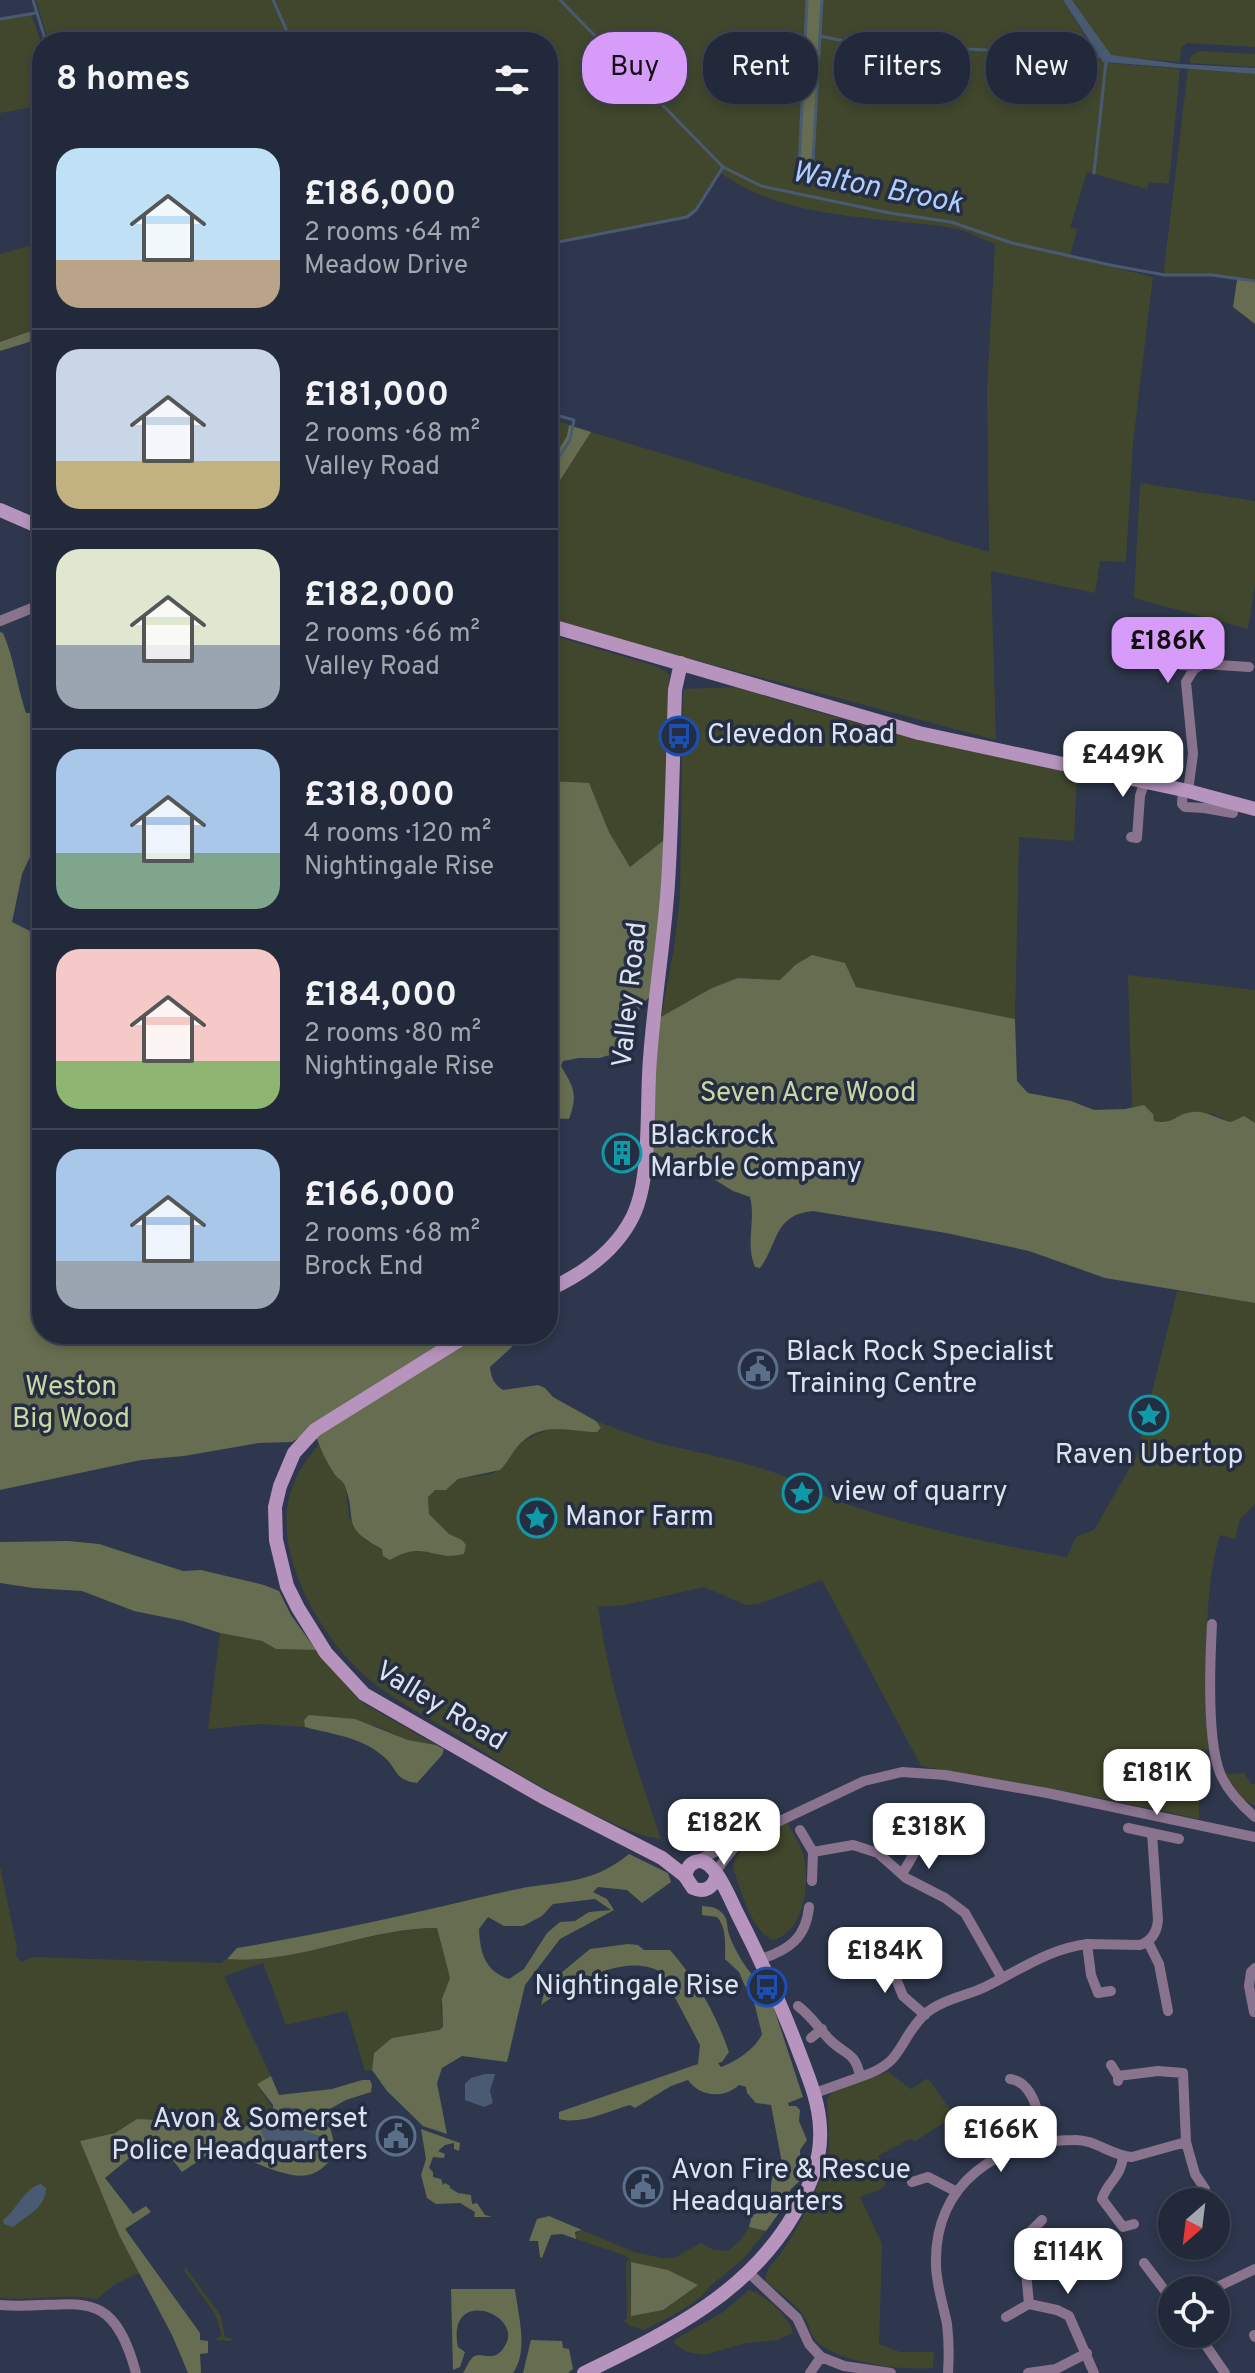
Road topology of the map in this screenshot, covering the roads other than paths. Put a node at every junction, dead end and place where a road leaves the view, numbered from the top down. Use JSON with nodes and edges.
{"nodes":[{"id":1,"x":0,"y":510,"type":"edge"},
{"id":2,"x":32,"y":524,"type":"edge"},
{"id":3,"x":32,"y":608,"type":"edge"},
{"id":4,"x":0,"y":621,"type":"edge"},
{"id":5,"x":558,"y":628,"type":"edge"},
{"id":6,"x":681,"y":663,"type":"junction"},
{"id":7,"x":1197,"y":666,"type":"junction"},
{"id":8,"x":1249,"y":667,"type":"dead end"},
{"id":9,"x":1185,"y":685,"type":"junction"},
{"id":10,"x":1144,"y":783,"type":"junction"},
{"id":11,"x":1185,"y":791,"type":"junction"},
{"id":12,"x":1255,"y":809,"type":"edge"},
{"id":13,"x":1225,"y":814,"type":"dead end"},
{"id":14,"x":1131,"y":837,"type":"dead end"},
{"id":15,"x":558,"y":1284,"type":"edge"},
{"id":16,"x":453,"y":1344,"type":"edge"},
{"id":17,"x":1212,"y":1624,"type":"dead end"},
{"id":18,"x":1255,"y":1817,"type":"edge"},
{"id":19,"x":1128,"y":1828,"type":"dead end"},
{"id":20,"x":800,"y":1830,"type":"dead end"},
{"id":21,"x":940,"y":1831,"type":"dead end"},
{"id":22,"x":1152,"y":1833,"type":"junction"},
{"id":23,"x":1255,"y":1837,"type":"edge"},
{"id":24,"x":1179,"y":1839,"type":"dead end"},
{"id":25,"x":738,"y":1842,"type":"junction"},
{"id":26,"x":813,"y":1852,"type":"junction"},
{"id":27,"x":691,"y":1867,"type":"junction"},
{"id":28,"x":716,"y":1874,"type":"junction"},
{"id":29,"x":902,"y":1874,"type":"junction"},
{"id":30,"x":1154,"y":1875,"type":"junction"},
{"id":31,"x":1141,"y":1876,"type":"dead end"},
{"id":32,"x":812,"y":1881,"type":"dead end"},
{"id":33,"x":703,"y":1891,"type":"junction"},
{"id":34,"x":735,"y":1909,"type":"junction"},
{"id":35,"x":812,"y":1916,"type":"dead end"},
{"id":36,"x":1148,"y":1942,"type":"junction"},
{"id":37,"x":1087,"y":1944,"type":"junction"},
{"id":38,"x":862,"y":1950,"type":"dead end"},
{"id":39,"x":761,"y":1959,"type":"junction"},
{"id":40,"x":1248,"y":1970,"type":"edge"},
{"id":41,"x":1002,"y":1978,"type":"junction"},
{"id":42,"x":1111,"y":1991,"type":"dead end"},
{"id":43,"x":798,"y":2006,"type":"dead end"},
{"id":44,"x":1168,"y":2011,"type":"dead end"},
{"id":45,"x":1254,"y":2012,"type":"edge"},
{"id":46,"x":925,"y":2015,"type":"junction"},
{"id":47,"x":822,"y":2029,"type":"junction"},
{"id":48,"x":811,"y":2038,"type":"dead end"},
{"id":49,"x":1111,"y":2065,"type":"dead end"},
{"id":50,"x":860,"y":2077,"type":"junction"},
{"id":51,"x":1019,"y":2080,"type":"dead end"},
{"id":52,"x":815,"y":2093,"type":"junction"},
{"id":53,"x":1041,"y":2142,"type":"junction"},
{"id":54,"x":1186,"y":2142,"type":"junction"},
{"id":55,"x":1123,"y":2156,"type":"junction"},
{"id":56,"x":912,"y":2182,"type":"dead end"},
{"id":57,"x":1209,"y":2188,"type":"edge"},
{"id":58,"x":957,"y":2192,"type":"junction"},
{"id":59,"x":1042,"y":2220,"type":"dead end"},
{"id":60,"x":1126,"y":2228,"type":"dead end"},
{"id":61,"x":1012,"y":2229,"type":"dead end"},
{"id":62,"x":1024,"y":2235,"type":"junction"},
{"id":63,"x":1144,"y":2263,"type":"dead end"},
{"id":64,"x":1255,"y":2269,"type":"edge"},
{"id":65,"x":748,"y":2272,"type":"junction"},
{"id":66,"x":1230,"y":2281,"type":"edge"},
{"id":67,"x":1158,"y":2282,"type":"edge"},
{"id":68,"x":1029,"y":2304,"type":"junction"},
{"id":69,"x":0,"y":2305,"type":"edge"},
{"id":70,"x":1006,"y":2317,"type":"dead end"},
{"id":71,"x":1208,"y":2348,"type":"edge"},
{"id":72,"x":1087,"y":2353,"type":"junction"},
{"id":73,"x":821,"y":2357,"type":"junction"},
{"id":74,"x":872,"y":2372,"type":"edge"},
{"id":75,"x":136,"y":2373,"type":"edge"},
{"id":76,"x":584,"y":2373,"type":"edge"},
{"id":77,"x":810,"y":2373,"type":"edge"},
{"id":78,"x":891,"y":2373,"type":"edge"},
{"id":79,"x":948,"y":2373,"type":"edge"},
{"id":80,"x":1028,"y":2373,"type":"edge"},
{"id":81,"x":1094,"y":2373,"type":"edge"},
{"id":82,"x":1225,"y":2373,"type":"edge"}],
"edges":[{"from":1,"to":2,"type":"street"},
{"from":3,"to":4,"type":"street"},
{"from":5,"to":6,"type":"street"},
{"from":6,"to":10,"type":"street"},
{"from":6,"to":15,"type":"street","name":"Valley Road"},
{"from":7,"to":8,"type":"street"},
{"from":7,"to":9,"type":"street"},
{"from":7,"to":9,"type":"street"},
{"from":9,"to":11,"type":"street"},
{"from":10,"to":11,"type":"street"},
{"from":10,"to":14,"type":"street"},
{"from":11,"to":12,"type":"street"},
{"from":11,"to":13,"type":"street"},
{"from":16,"to":27,"type":"street","name":"Valley Road"},
{"from":17,"to":18,"type":"street"},
{"from":19,"to":22,"type":"street"},
{"from":20,"to":26,"type":"street"},
{"from":21,"to":29,"type":"street"},
{"from":22,"to":24,"type":"street"},
{"from":22,"to":30,"type":"street"},
{"from":23,"to":25,"type":"street"},
{"from":25,"to":27,"type":"street"},
{"from":25,"to":28,"type":"street"},
{"from":26,"to":29,"type":"street"},
{"from":26,"to":32,"type":"street"},
{"from":27,"to":28,"type":"street","name":"Valley Road"},
{"from":27,"to":33,"type":"street"},
{"from":28,"to":33,"type":"street"},
{"from":28,"to":34,"type":"street"},
{"from":29,"to":41,"type":"street"},
{"from":30,"to":31,"type":"street"},
{"from":30,"to":36,"type":"street"},
{"from":33,"to":34,"type":"street"},
{"from":34,"to":39,"type":"street"},
{"from":35,"to":39,"type":"street"},
{"from":36,"to":37,"type":"street"},
{"from":36,"to":44,"type":"street"},
{"from":37,"to":41,"type":"street"},
{"from":37,"to":42,"type":"street"},
{"from":38,"to":46,"type":"street"},
{"from":39,"to":52,"type":"street"},
{"from":40,"to":45,"type":"street"},
{"from":41,"to":46,"type":"street"},
{"from":43,"to":47,"type":"street"},
{"from":46,"to":50,"type":"street"},
{"from":47,"to":48,"type":"street"},
{"from":47,"to":50,"type":"street"},
{"from":49,"to":54,"type":"street"},
{"from":50,"to":52,"type":"street"},
{"from":51,"to":53,"type":"street"},
{"from":52,"to":65,"type":"street"},
{"from":53,"to":55,"type":"street"},
{"from":53,"to":58,"type":"street"},
{"from":54,"to":55,"type":"street"},
{"from":54,"to":57,"type":"street"},
{"from":55,"to":60,"type":"street"},
{"from":56,"to":58,"type":"street"},
{"from":58,"to":79,"type":"street"},
{"from":59,"to":62,"type":"street"},
{"from":61,"to":62,"type":"street"},
{"from":62,"to":68,"type":"street"},
{"from":63,"to":67,"type":"street"},
{"from":64,"to":66,"type":"street"},
{"from":65,"to":73,"type":"street"},
{"from":65,"to":76,"type":"street"},
{"from":68,"to":70,"type":"street"},
{"from":68,"to":72,"type":"street"},
{"from":69,"to":75,"type":"street"},
{"from":71,"to":82,"type":"street"},
{"from":72,"to":80,"type":"street"},
{"from":72,"to":81,"type":"street"},
{"from":73,"to":74,"type":"street"},
{"from":73,"to":77,"type":"street"},
{"from":74,"to":78,"type":"street"}]}
